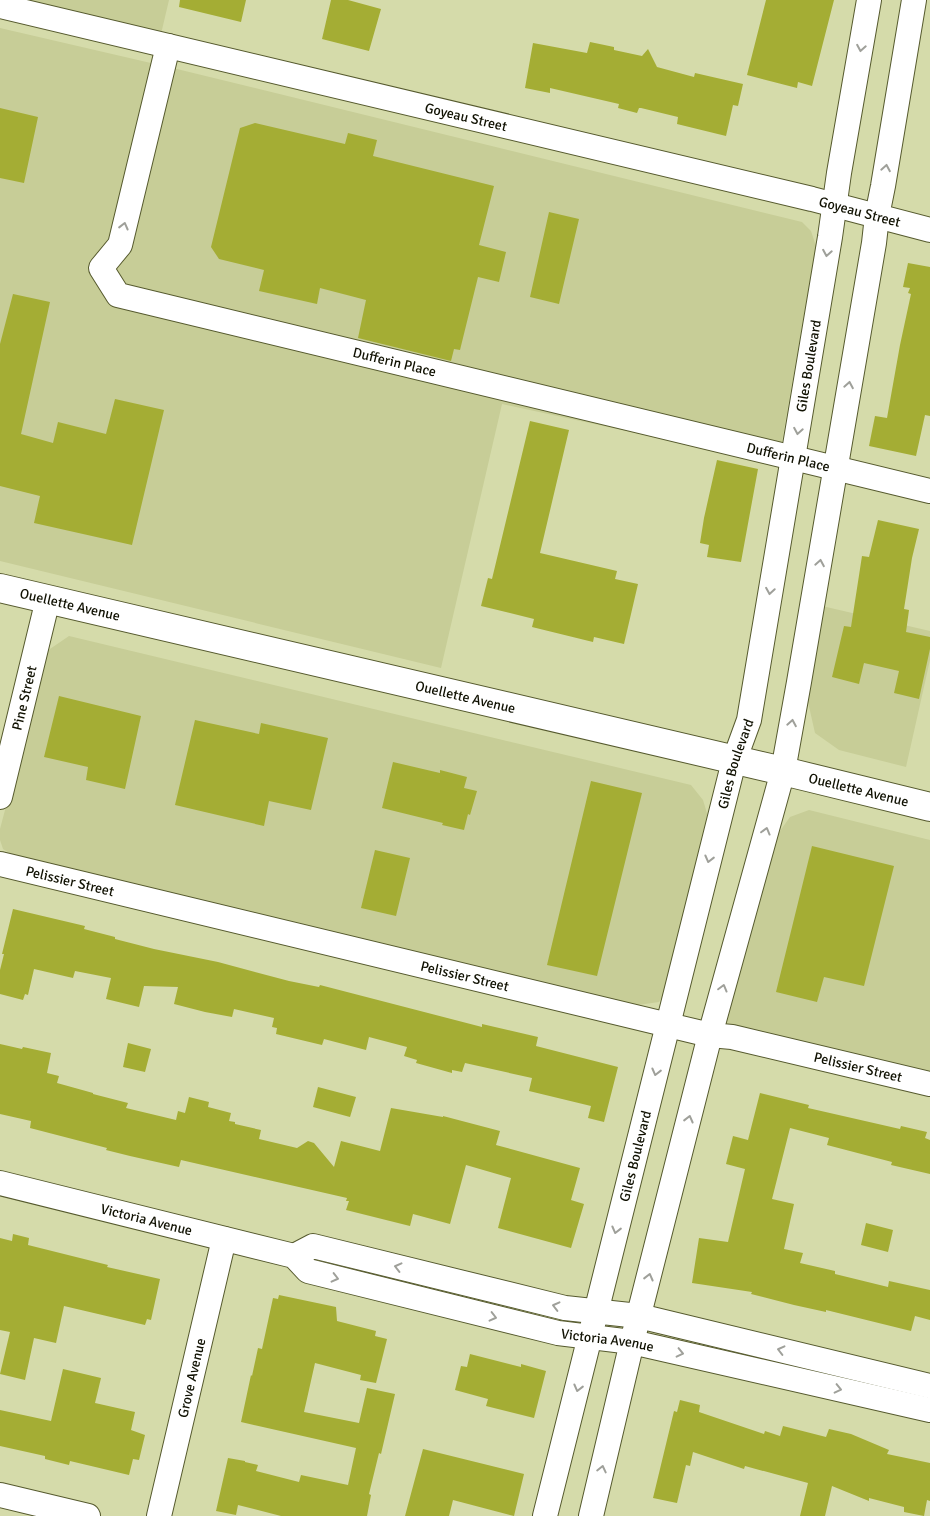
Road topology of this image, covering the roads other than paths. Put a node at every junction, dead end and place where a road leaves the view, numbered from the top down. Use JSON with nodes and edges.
{"nodes":[{"id":1,"x":869,"y":0,"type":"edge"},
{"id":2,"x":914,"y":0,"type":"edge"},
{"id":3,"x":0,"y":6,"type":"edge"},
{"id":4,"x":168,"y":46,"type":"junction"},
{"id":5,"x":835,"y":205,"type":"junction"},
{"id":6,"x":877,"y":216,"type":"junction"},
{"id":7,"x":930,"y":230,"type":"edge"},
{"id":8,"x":793,"y":458,"type":"junction"},
{"id":9,"x":836,"y":469,"type":"junction"},
{"id":10,"x":930,"y":491,"type":"edge"},
{"id":11,"x":0,"y":588,"type":"edge"},
{"id":12,"x":48,"y":599,"type":"junction"},
{"id":13,"x":734,"y":760,"type":"junction"},
{"id":14,"x":782,"y":771,"type":"junction"},
{"id":15,"x":0,"y":797,"type":"edge"},
{"id":16,"x":930,"y":807,"type":"edge"},
{"id":17,"x":0,"y":864,"type":"edge"},
{"id":18,"x":668,"y":1025,"type":"junction"},
{"id":19,"x":710,"y":1035,"type":"junction"},
{"id":20,"x":930,"y":1084,"type":"edge"},
{"id":21,"x":0,"y":1183,"type":"edge"},
{"id":22,"x":224,"y":1239,"type":"junction"},
{"id":23,"x":294,"y":1256,"type":"junction"},
{"id":24,"x":596,"y":1312,"type":"junction"},
{"id":25,"x":639,"y":1316,"type":"junction"},
{"id":26,"x":590,"y":1337,"type":"junction"},
{"id":27,"x":632,"y":1342,"type":"junction"},
{"id":28,"x":930,"y":1386,"type":"edge"},
{"id":29,"x":930,"y":1410,"type":"edge"},
{"id":30,"x":0,"y":1496,"type":"edge"},
{"id":31,"x":88,"y":1516,"type":"edge"},
{"id":32,"x":159,"y":1516,"type":"edge"},
{"id":33,"x":545,"y":1516,"type":"edge"},
{"id":34,"x":591,"y":1516,"type":"edge"}],
"edges":[{"from":1,"to":5,"type":"street","name":"Giles Boulevard","one_way":true},
{"from":6,"to":2,"type":"street","one_way":true},
{"from":3,"to":4,"type":"street","name":"Goyeau Street"},
{"from":4,"to":5,"type":"street","name":"Goyeau Street"},
{"from":8,"to":4,"type":"street","name":"Dufferin Place","one_way":true},
{"from":5,"to":6,"type":"street","name":"Goyeau Street"},
{"from":5,"to":8,"type":"street","name":"Giles Boulevard","one_way":true},
{"from":6,"to":7,"type":"street","name":"Goyeau Street"},
{"from":9,"to":6,"type":"street","one_way":true},
{"from":8,"to":9,"type":"street","name":"Dufferin Place"},
{"from":8,"to":13,"type":"street","name":"Giles Boulevard","one_way":true},
{"from":9,"to":10,"type":"street","name":"Dufferin Place"},
{"from":14,"to":9,"type":"street","one_way":true},
{"from":11,"to":12,"type":"main road","name":"Ouellette Avenue"},
{"from":12,"to":13,"type":"main road","name":"Ouellette Avenue"},
{"from":12,"to":15,"type":"street","name":"Pine Street"},
{"from":13,"to":14,"type":"main road","name":"Ouellette Avenue"},
{"from":13,"to":18,"type":"street","name":"Giles Boulevard","one_way":true},
{"from":14,"to":16,"type":"main road","name":"Ouellette Avenue"},
{"from":19,"to":14,"type":"street","one_way":true},
{"from":17,"to":18,"type":"street","name":"Pelissier Street"},
{"from":18,"to":19,"type":"street","name":"Pelissier Street"},
{"from":18,"to":24,"type":"street","name":"Giles Boulevard","one_way":true},
{"from":19,"to":20,"type":"street","name":"Pelissier Street"},
{"from":25,"to":19,"type":"street","one_way":true},
{"from":21,"to":22,"type":"street","name":"Victoria Avenue"},
{"from":22,"to":23,"type":"street","name":"Victoria Avenue"},
{"from":22,"to":32,"type":"street","name":"Grove Avenue"},
{"from":24,"to":23,"type":"street","name":"Victoria Avenue","one_way":true},
{"from":23,"to":26,"type":"street","name":"Victoria Avenue","one_way":true},
{"from":24,"to":25,"type":"street","name":"Victoria Avenue"},
{"from":24,"to":26,"type":"street","name":"Giles Boulevard"},
{"from":25,"to":27,"type":"street"},
{"from":28,"to":25,"type":"street","name":"Victoria Avenue","one_way":true},
{"from":26,"to":27,"type":"street","name":"Victoria Avenue"},
{"from":26,"to":33,"type":"street","name":"Giles Boulevard","one_way":true},
{"from":27,"to":29,"type":"street","name":"Victoria Avenue","one_way":true},
{"from":34,"to":27,"type":"street","one_way":true},
{"from":30,"to":31,"type":"street"}]}
